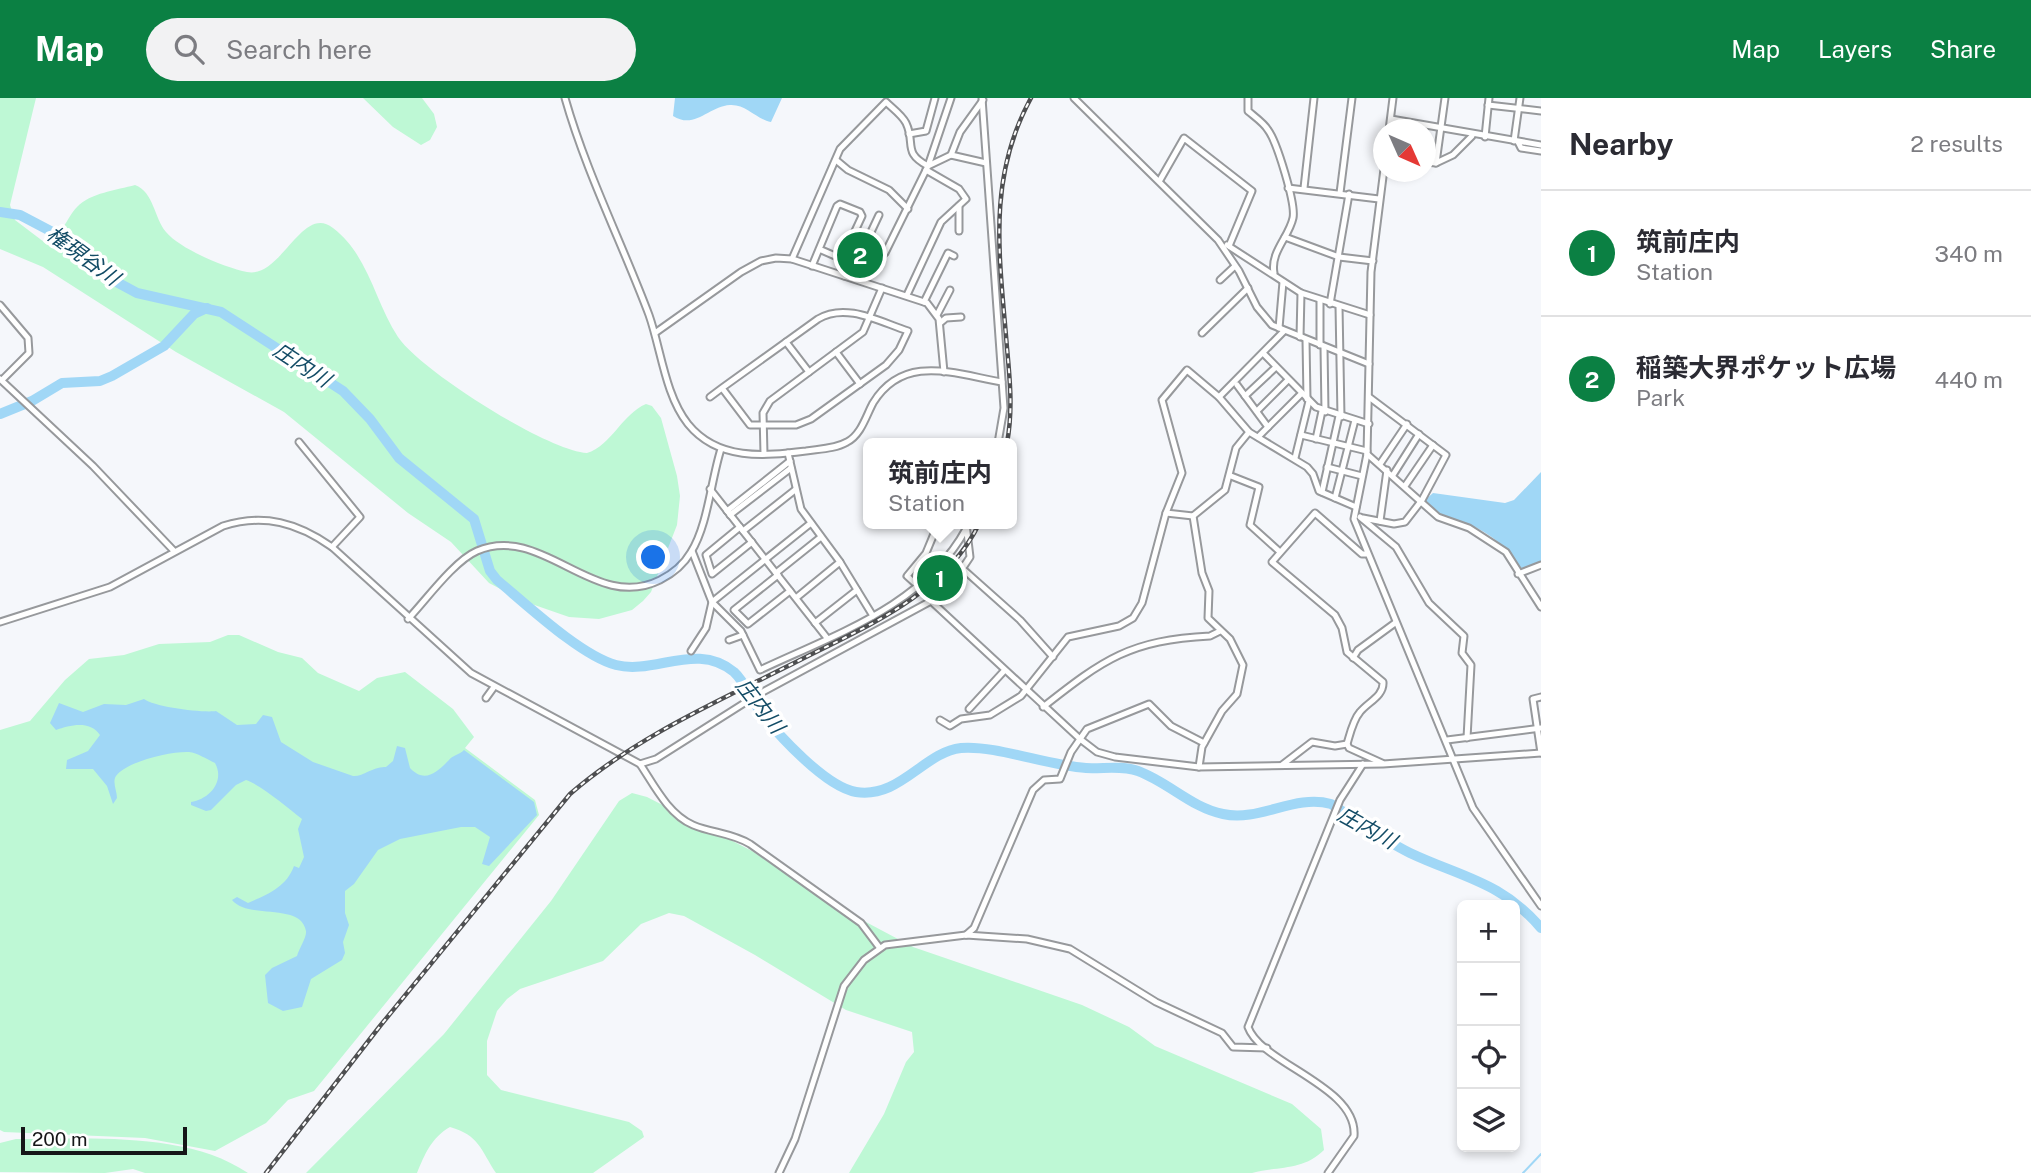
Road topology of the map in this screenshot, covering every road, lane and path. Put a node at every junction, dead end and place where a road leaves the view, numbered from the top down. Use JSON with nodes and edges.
{"nodes":[{"id":1,"x":565,"y":98,"type":"edge"},
{"id":2,"x":935,"y":98,"type":"edge"},
{"id":3,"x":951,"y":98,"type":"edge"},
{"id":4,"x":1074,"y":98,"type":"edge"},
{"id":5,"x":1248,"y":98,"type":"edge"},
{"id":6,"x":1314,"y":98,"type":"edge"},
{"id":7,"x":1352,"y":98,"type":"edge"},
{"id":8,"x":1393,"y":98,"type":"edge"},
{"id":9,"x":1445,"y":98,"type":"edge"},
{"id":10,"x":1489,"y":98,"type":"edge"},
{"id":11,"x":1520,"y":98,"type":"edge"},
{"id":12,"x":982,"y":99,"type":"edge"},
{"id":13,"x":884,"y":100,"type":"edge"},
{"id":14,"x":1488,"y":105,"type":"junction"},
{"id":15,"x":1518,"y":109,"type":"junction"},
{"id":16,"x":1541,"y":111,"type":"edge"},
{"id":17,"x":1391,"y":119,"type":"edge"},
{"id":18,"x":1436,"y":125,"type":"edge"},
{"id":19,"x":1441,"y":126,"type":"junction"},
{"id":20,"x":909,"y":134,"type":"junction"},
{"id":21,"x":1472,"y":136,"type":"junction"},
{"id":22,"x":1485,"y":137,"type":"junction"},
{"id":23,"x":1516,"y":142,"type":"junction"},
{"id":24,"x":1541,"y":145,"type":"edge"},
{"id":25,"x":1541,"y":151,"type":"edge"},
{"id":26,"x":951,"y":155,"type":"junction"},
{"id":27,"x":836,"y":160,"type":"junction"},
{"id":28,"x":986,"y":163,"type":"junction"},
{"id":29,"x":1436,"y":163,"type":"joint"},
{"id":30,"x":927,"y":168,"type":"junction"},
{"id":31,"x":1160,"y":180,"type":"junction"},
{"id":32,"x":1382,"y":182,"type":"edge"},
{"id":33,"x":1288,"y":188,"type":"junction"},
{"id":34,"x":1304,"y":188,"type":"junction"},
{"id":35,"x":1340,"y":193,"type":"junction"},
{"id":36,"x":1349,"y":194,"type":"junction"},
{"id":37,"x":1380,"y":199,"type":"junction"},
{"id":38,"x":959,"y":206,"type":"junction"},
{"id":39,"x":908,"y":209,"type":"junction"},
{"id":40,"x":879,"y":215,"type":"dead end"},
{"id":41,"x":959,"y":231,"type":"dead end"},
{"id":42,"x":1285,"y":237,"type":"junction"},
{"id":43,"x":1218,"y":240,"type":"junction"},
{"id":44,"x":1229,"y":246,"type":"junction"},
{"id":45,"x":819,"y":249,"type":"junction"},
{"id":46,"x":954,"y":256,"type":"dead end"},
{"id":47,"x":1339,"y":257,"type":"junction"},
{"id":48,"x":792,"y":259,"type":"junction"},
{"id":49,"x":1373,"y":261,"type":"junction"},
{"id":50,"x":875,"y":264,"type":"junction"},
{"id":51,"x":812,"y":266,"type":"junction"},
{"id":52,"x":1235,"y":266,"type":"junction"},
{"id":53,"x":1274,"y":273,"type":"junction"},
{"id":54,"x":841,"y":276,"type":"junction"},
{"id":55,"x":1220,"y":280,"type":"dead end"},
{"id":56,"x":1283,"y":282,"type":"junction"},
{"id":57,"x":882,"y":288,"type":"junction"},
{"id":58,"x":1248,"y":288,"type":"junction"},
{"id":59,"x":950,"y":290,"type":"dead end"},
{"id":60,"x":1301,"y":293,"type":"junction"},
{"id":61,"x":907,"y":295,"type":"junction"},
{"id":62,"x":1320,"y":301,"type":"junction"},
{"id":63,"x":924,"y":302,"type":"junction"},
{"id":64,"x":1331,"y":304,"type":"junction"},
{"id":65,"x":0,"y":305,"type":"edge"},
{"id":66,"x":1339,"y":306,"type":"junction"},
{"id":67,"x":937,"y":315,"type":"junction"},
{"id":68,"x":1370,"y":315,"type":"junction"},
{"id":69,"x":961,"y":317,"type":"dead end"},
{"id":70,"x":870,"y":319,"type":"junction"},
{"id":71,"x":940,"y":323,"type":"junction"},
{"id":72,"x":1282,"y":330,"type":"junction"},
{"id":73,"x":655,"y":333,"type":"junction"},
{"id":74,"x":1202,"y":333,"type":"dead end"},
{"id":75,"x":1303,"y":338,"type":"junction"},
{"id":76,"x":786,"y":342,"type":"junction"},
{"id":77,"x":1322,"y":346,"type":"junction"},
{"id":78,"x":836,"y":352,"type":"junction"},
{"id":79,"x":1339,"y":352,"type":"junction"},
{"id":80,"x":1263,"y":353,"type":"junction"},
{"id":81,"x":1369,"y":364,"type":"junction"},
{"id":82,"x":1276,"y":367,"type":"junction"},
{"id":83,"x":809,"y":372,"type":"junction"},
{"id":84,"x":944,"y":372,"type":"junction"},
{"id":85,"x":1,"y":379,"type":"edge"},
{"id":86,"x":1288,"y":380,"type":"junction"},
{"id":87,"x":1002,"y":382,"type":"junction"},
{"id":88,"x":860,"y":384,"type":"junction"},
{"id":89,"x":1237,"y":384,"type":"dead end"},
{"id":90,"x":722,"y":388,"type":"junction"},
{"id":91,"x":1301,"y":394,"type":"junction"},
{"id":92,"x":1245,"y":396,"type":"junction"},
{"id":93,"x":710,"y":397,"type":"dead end"},
{"id":94,"x":1219,"y":397,"type":"junction"},
{"id":95,"x":1370,"y":397,"type":"junction"},
{"id":96,"x":1308,"y":400,"type":"junction"},
{"id":97,"x":1257,"y":411,"type":"junction"},
{"id":98,"x":1324,"y":412,"type":"junction"},
{"id":99,"x":1340,"y":416,"type":"junction"},
{"id":100,"x":1355,"y":421,"type":"junction"},
{"id":101,"x":1369,"y":424,"type":"junction"},
{"id":102,"x":1407,"y":424,"type":"junction"},
{"id":103,"x":762,"y":427,"type":"junction"},
{"id":104,"x":1268,"y":427,"type":"junction"},
{"id":105,"x":1249,"y":432,"type":"junction"},
{"id":106,"x":1419,"y":434,"type":"junction"},
{"id":107,"x":1301,"y":435,"type":"junction"},
{"id":108,"x":1258,"y":437,"type":"junction"},
{"id":109,"x":999,"y":438,"type":"edge"},
{"id":110,"x":1316,"y":439,"type":"junction"},
{"id":111,"x":299,"y":442,"type":"dead end"},
{"id":112,"x":1333,"y":443,"type":"junction"},
{"id":113,"x":1433,"y":445,"type":"junction"},
{"id":114,"x":1349,"y":446,"type":"junction"},
{"id":115,"x":721,"y":449,"type":"junction"},
{"id":116,"x":788,"y":453,"type":"junction"},
{"id":117,"x":1367,"y":453,"type":"junction"},
{"id":118,"x":764,"y":454,"type":"junction"},
{"id":119,"x":1295,"y":458,"type":"junction"},
{"id":120,"x":790,"y":461,"type":"junction"},
{"id":121,"x":1380,"y":464,"type":"junction"},
{"id":122,"x":1327,"y":467,"type":"junction"},
{"id":123,"x":791,"y":468,"type":"junction"},
{"id":124,"x":1387,"y":470,"type":"junction"},
{"id":125,"x":1342,"y":471,"type":"junction"},
{"id":126,"x":1393,"y":475,"type":"junction"},
{"id":127,"x":1231,"y":476,"type":"junction"},
{"id":128,"x":1362,"y":477,"type":"junction"},
{"id":129,"x":1405,"y":486,"type":"junction"},
{"id":130,"x":709,"y":489,"type":"junction"},
{"id":131,"x":795,"y":490,"type":"junction"},
{"id":132,"x":1322,"y":492,"type":"junction"},
{"id":133,"x":1335,"y":498,"type":"junction"},
{"id":134,"x":1422,"y":500,"type":"junction"},
{"id":135,"x":1356,"y":507,"type":"junction"},
{"id":136,"x":729,"y":513,"type":"junction"},
{"id":137,"x":1166,"y":513,"type":"junction"},
{"id":138,"x":1193,"y":516,"type":"junction"},
{"id":139,"x":1357,"y":517,"type":"junction"},
{"id":140,"x":1380,"y":522,"type":"junction"},
{"id":141,"x":811,"y":523,"type":"junction"},
{"id":142,"x":741,"y":529,"type":"junction"},
{"id":143,"x":936,"y":529,"type":"edge"},
{"id":144,"x":965,"y":529,"type":"edge"},
{"id":145,"x":967,"y":529,"type":"edge"},
{"id":146,"x":821,"y":537,"type":"junction"},
{"id":147,"x":752,"y":542,"type":"junction"},
{"id":148,"x":332,"y":547,"type":"junction"},
{"id":149,"x":174,"y":551,"type":"junction"},
{"id":150,"x":692,"y":551,"type":"junction"},
{"id":151,"x":1280,"y":552,"type":"junction"},
{"id":152,"x":1366,"y":554,"type":"junction"},
{"id":153,"x":765,"y":559,"type":"junction"},
{"id":154,"x":840,"y":562,"type":"junction"},
{"id":155,"x":1541,"y":565,"type":"edge"},
{"id":156,"x":964,"y":570,"type":"junction"},
{"id":157,"x":777,"y":574,"type":"junction"},
{"id":158,"x":1518,"y":574,"type":"junction"},
{"id":159,"x":918,"y":586,"type":"junction"},
{"id":160,"x":857,"y":590,"type":"junction"},
{"id":161,"x":790,"y":591,"type":"junction"},
{"id":162,"x":796,"y":598,"type":"junction"},
{"id":163,"x":931,"y":601,"type":"junction"},
{"id":164,"x":712,"y":602,"type":"junction"},
{"id":165,"x":1541,"y":607,"type":"edge"},
{"id":166,"x":873,"y":616,"type":"junction"},
{"id":167,"x":408,"y":619,"type":"junction"},
{"id":168,"x":0,"y":622,"type":"edge"},
{"id":169,"x":815,"y":623,"type":"junction"},
{"id":170,"x":1395,"y":623,"type":"junction"},
{"id":171,"x":1220,"y":631,"type":"junction"},
{"id":172,"x":743,"y":635,"type":"junction"},
{"id":173,"x":827,"y":638,"type":"junction"},
{"id":174,"x":729,"y":640,"type":"dead end"},
{"id":175,"x":691,"y":651,"type":"dead end"},
{"id":176,"x":1053,"y":657,"type":"junction"},
{"id":177,"x":1353,"y":658,"type":"junction"},
{"id":178,"x":1004,"y":671,"type":"junction"},
{"id":179,"x":494,"y":687,"type":"junction"},
{"id":180,"x":1026,"y":691,"type":"junction"},
{"id":181,"x":1541,"y":697,"type":"edge"},
{"id":182,"x":486,"y":698,"type":"dead end"},
{"id":183,"x":1043,"y":707,"type":"junction"},
{"id":184,"x":969,"y":709,"type":"dead end"},
{"id":185,"x":940,"y":720,"type":"dead end"},
{"id":186,"x":1540,"y":728,"type":"edge"},
{"id":187,"x":1080,"y":738,"type":"junction"},
{"id":188,"x":1466,"y":738,"type":"junction"},
{"id":189,"x":1447,"y":740,"type":"junction"},
{"id":190,"x":1204,"y":743,"type":"junction"},
{"id":191,"x":1347,"y":744,"type":"junction"},
{"id":192,"x":1541,"y":753,"type":"edge"},
{"id":193,"x":1454,"y":758,"type":"junction"},
{"id":194,"x":640,"y":764,"type":"junction"},
{"id":195,"x":1363,"y":764,"type":"junction"},
{"id":196,"x":1384,"y":764,"type":"junction"},
{"id":197,"x":1282,"y":766,"type":"junction"},
{"id":198,"x":1199,"y":767,"type":"junction"},
{"id":199,"x":1541,"y":906,"type":"edge"},
{"id":200,"x":967,"y":935,"type":"junction"},
{"id":201,"x":879,"y":947,"type":"junction"},
{"id":202,"x":1267,"y":1048,"type":"junction"},
{"id":203,"x":779,"y":1173,"type":"edge"},
{"id":204,"x":1328,"y":1173,"type":"edge"}],
"edges":[{"from":1,"to":73,"type":"street"},
{"from":2,"to":20,"type":"street"},
{"from":3,"to":30,"type":"street"},
{"from":4,"to":31,"type":"street"},
{"from":5,"to":33,"type":"street"},
{"from":6,"to":34,"type":"street"},
{"from":7,"to":35,"type":"street"},
{"from":8,"to":17,"type":"street"},
{"from":9,"to":19,"type":"street"},
{"from":10,"to":14,"type":"street"},
{"from":11,"to":15,"type":"street"},
{"from":12,"to":26,"type":"street"},
{"from":12,"to":28,"type":"street"},
{"from":13,"to":20,"type":"street"},
{"from":13,"to":27,"type":"street"},
{"from":14,"to":15,"type":"street"},
{"from":14,"to":22,"type":"street"},
{"from":15,"to":16,"type":"street"},
{"from":15,"to":23,"type":"street"},
{"from":18,"to":19,"type":"street"},
{"from":19,"to":21,"type":"street"},
{"from":19,"to":29,"type":"street"},
{"from":20,"to":30,"type":"street"},
{"from":21,"to":22,"type":"street"},
{"from":21,"to":29,"type":"street"},
{"from":22,"to":23,"type":"street"},
{"from":23,"to":24,"type":"street"},
{"from":23,"to":25,"type":"street"},
{"from":26,"to":28,"type":"street"},
{"from":26,"to":30,"type":"street"},
{"from":27,"to":39,"type":"street"},
{"from":27,"to":48,"type":"street"},
{"from":28,"to":87,"type":"street"},
{"from":30,"to":38,"type":"street"},
{"from":30,"to":39,"type":"street"},
{"from":31,"to":43,"type":"street"},
{"from":31,"to":44,"type":"street"},
{"from":32,"to":37,"type":"street"},
{"from":33,"to":34,"type":"street"},
{"from":33,"to":42,"type":"street"},
{"from":34,"to":35,"type":"street"},
{"from":35,"to":36,"type":"street"},
{"from":36,"to":37,"type":"street"},
{"from":36,"to":47,"type":"street"},
{"from":37,"to":49,"type":"street"},
{"from":38,"to":41,"type":"street"},
{"from":38,"to":61,"type":"street"},
{"from":39,"to":50,"type":"street"},
{"from":40,"to":50,"type":"street"},
{"from":42,"to":47,"type":"street"},
{"from":42,"to":53,"type":"street"},
{"from":43,"to":44,"type":"street"},
{"from":43,"to":52,"type":"street"},
{"from":44,"to":53,"type":"street"},
{"from":45,"to":45,"type":"street"},
{"from":45,"to":51,"type":"street"},
{"from":46,"to":63,"type":"street"},
{"from":47,"to":49,"type":"street"},
{"from":47,"to":64,"type":"street"},
{"from":48,"to":51,"type":"street"},
{"from":48,"to":73,"type":"street"},
{"from":49,"to":68,"type":"street"},
{"from":50,"to":54,"type":"street"},
{"from":51,"to":54,"type":"street"},
{"from":52,"to":55,"type":"street"},
{"from":52,"to":58,"type":"street"},
{"from":53,"to":56,"type":"street"},
{"from":54,"to":57,"type":"street"},
{"from":56,"to":60,"type":"street"},
{"from":56,"to":72,"type":"street"},
{"from":57,"to":61,"type":"street"},
{"from":57,"to":70,"type":"street"},
{"from":58,"to":72,"type":"street"},
{"from":58,"to":74,"type":"street"},
{"from":59,"to":67,"type":"street"},
{"from":60,"to":62,"type":"street"},
{"from":60,"to":75,"type":"street"},
{"from":61,"to":63,"type":"street"},
{"from":62,"to":64,"type":"street"},
{"from":62,"to":77,"type":"street"},
{"from":63,"to":67,"type":"street"},
{"from":64,"to":66,"type":"street"},
{"from":65,"to":85,"type":"street"},
{"from":66,"to":68,"type":"street"},
{"from":66,"to":79,"type":"street"},
{"from":67,"to":71,"type":"street"},
{"from":68,"to":81,"type":"street"},
{"from":69,"to":71,"type":"street"},
{"from":70,"to":76,"type":"street"},
{"from":70,"to":78,"type":"street"},
{"from":70,"to":88,"type":"street"},
{"from":71,"to":84,"type":"street"},
{"from":72,"to":75,"type":"street"},
{"from":72,"to":80,"type":"street"},
{"from":73,"to":115,"type":"street"},
{"from":75,"to":77,"type":"street"},
{"from":75,"to":96,"type":"street"},
{"from":76,"to":83,"type":"street"},
{"from":76,"to":90,"type":"street"},
{"from":77,"to":79,"type":"street"},
{"from":77,"to":98,"type":"street"},
{"from":78,"to":83,"type":"street"},
{"from":78,"to":88,"type":"street"},
{"from":79,"to":81,"type":"street"},
{"from":79,"to":99,"type":"street"},
{"from":80,"to":82,"type":"street"},
{"from":80,"to":94,"type":"street"},
{"from":81,"to":95,"type":"street"},
{"from":82,"to":86,"type":"street"},
{"from":82,"to":92,"type":"street"},
{"from":83,"to":103,"type":"street"},
{"from":84,"to":87,"type":"street"},
{"from":84,"to":116,"type":"street"},
{"from":85,"to":149,"type":"street"},
{"from":86,"to":91,"type":"street"},
{"from":86,"to":97,"type":"street"},
{"from":87,"to":109,"type":"street"},
{"from":88,"to":103,"type":"street"},
{"from":89,"to":92,"type":"street"},
{"from":90,"to":93,"type":"street"},
{"from":90,"to":103,"type":"street"},
{"from":91,"to":96,"type":"street"},
{"from":91,"to":104,"type":"street"},
{"from":92,"to":97,"type":"street"},
{"from":94,"to":105,"type":"street"},
{"from":94,"to":137,"type":"street"},
{"from":95,"to":101,"type":"street"},
{"from":95,"to":102,"type":"street"},
{"from":96,"to":98,"type":"street"},
{"from":96,"to":107,"type":"street"},
{"from":97,"to":104,"type":"street"},
{"from":98,"to":99,"type":"street"},
{"from":98,"to":110,"type":"street"},
{"from":99,"to":100,"type":"street"},
{"from":99,"to":112,"type":"street"},
{"from":100,"to":101,"type":"street"},
{"from":100,"to":114,"type":"street"},
{"from":101,"to":117,"type":"street"},
{"from":102,"to":106,"type":"street"},
{"from":102,"to":121,"type":"street"},
{"from":103,"to":118,"type":"street"},
{"from":104,"to":108,"type":"street"},
{"from":105,"to":108,"type":"street"},
{"from":105,"to":127,"type":"street"},
{"from":106,"to":113,"type":"street"},
{"from":106,"to":126,"type":"street"},
{"from":107,"to":110,"type":"street"},
{"from":107,"to":119,"type":"street"},
{"from":108,"to":119,"type":"street"},
{"from":110,"to":112,"type":"street"},
{"from":111,"to":148,"type":"street"},
{"from":112,"to":114,"type":"street"},
{"from":112,"to":122,"type":"street"},
{"from":113,"to":129,"type":"street"},
{"from":113,"to":134,"type":"street"},
{"from":114,"to":117,"type":"street"},
{"from":114,"to":125,"type":"street"},
{"from":115,"to":118,"type":"street"},
{"from":115,"to":130,"type":"street"},
{"from":116,"to":118,"type":"street"},
{"from":116,"to":120,"type":"street"},
{"from":117,"to":121,"type":"street"},
{"from":117,"to":128,"type":"street"},
{"from":119,"to":132,"type":"street"},
{"from":120,"to":123,"type":"street"},
{"from":120,"to":136,"type":"street"},
{"from":121,"to":124,"type":"street"},
{"from":122,"to":125,"type":"street"},
{"from":122,"to":132,"type":"street"},
{"from":123,"to":131,"type":"street"},
{"from":123,"to":136,"type":"street"},
{"from":124,"to":126,"type":"street"},
{"from":124,"to":140,"type":"street"},
{"from":125,"to":128,"type":"street"},
{"from":125,"to":133,"type":"street"},
{"from":126,"to":129,"type":"street"},
{"from":127,"to":138,"type":"street"},
{"from":127,"to":151,"type":"street"},
{"from":128,"to":135,"type":"street"},
{"from":129,"to":134,"type":"street"},
{"from":130,"to":136,"type":"street"},
{"from":130,"to":150,"type":"street"},
{"from":131,"to":141,"type":"street"},
{"from":131,"to":142,"type":"street"},
{"from":132,"to":133,"type":"street"},
{"from":133,"to":135,"type":"street"},
{"from":134,"to":140,"type":"street"},
{"from":134,"to":158,"type":"street"},
{"from":135,"to":139,"type":"street"},
{"from":136,"to":142,"type":"street"},
{"from":137,"to":138,"type":"street"},
{"from":137,"to":176,"type":"street"},
{"from":138,"to":171,"type":"street"},
{"from":139,"to":140,"type":"street"},
{"from":139,"to":152,"type":"street"},
{"from":139,"to":188,"type":"street"},
{"from":141,"to":146,"type":"street"},
{"from":141,"to":153,"type":"street"},
{"from":142,"to":147,"type":"street"},
{"from":142,"to":147,"type":"street"},
{"from":143,"to":159,"type":"street"},
{"from":144,"to":159,"type":"street"},
{"from":145,"to":156,"type":"street"},
{"from":146,"to":154,"type":"street"},
{"from":146,"to":157,"type":"street"},
{"from":147,"to":153,"type":"street"},
{"from":148,"to":149,"type":"street"},
{"from":148,"to":167,"type":"street"},
{"from":149,"to":168,"type":"street"},
{"from":150,"to":164,"type":"street"},
{"from":150,"to":167,"type":"street"},
{"from":151,"to":152,"type":"street"},
{"from":151,"to":177,"type":"street"},
{"from":152,"to":170,"type":"street"},
{"from":153,"to":157,"type":"street"},
{"from":153,"to":164,"type":"street"},
{"from":154,"to":160,"type":"street"},
{"from":154,"to":162,"type":"street"},
{"from":155,"to":158,"type":"street"},
{"from":156,"to":163,"type":"street"},
{"from":156,"to":176,"type":"street"},
{"from":157,"to":161,"type":"street"},
{"from":157,"to":161,"type":"street"},
{"from":158,"to":165,"type":"street"},
{"from":159,"to":166,"type":"street"},
{"from":160,"to":166,"type":"street"},
{"from":160,"to":169,"type":"street"},
{"from":161,"to":162,"type":"street"},
{"from":162,"to":169,"type":"street"},
{"from":163,"to":178,"type":"street"},
{"from":163,"to":194,"type":"street"},
{"from":164,"to":172,"type":"street"},
{"from":164,"to":175,"type":"street"},
{"from":166,"to":173,"type":"street"},
{"from":167,"to":179,"type":"street"},
{"from":169,"to":173,"type":"street"},
{"from":170,"to":177,"type":"street"},
{"from":170,"to":189,"type":"street"},
{"from":171,"to":183,"type":"street"},
{"from":171,"to":190,"type":"street"},
{"from":172,"to":173,"type":"street"},
{"from":172,"to":174,"type":"street"},
{"from":176,"to":180,"type":"street"},
{"from":177,"to":191,"type":"street"},
{"from":178,"to":180,"type":"street"},
{"from":178,"to":184,"type":"street"},
{"from":179,"to":182,"type":"street"},
{"from":179,"to":194,"type":"street"},
{"from":180,"to":183,"type":"street"},
{"from":180,"to":185,"type":"street"},
{"from":181,"to":186,"type":"street"},
{"from":183,"to":187,"type":"street"},
{"from":186,"to":188,"type":"street"},
{"from":186,"to":192,"type":"street"},
{"from":187,"to":190,"type":"street"},
{"from":187,"to":198,"type":"street"},
{"from":187,"to":200,"type":"street"},
{"from":188,"to":189,"type":"street"},
{"from":189,"to":193,"type":"street"},
{"from":190,"to":198,"type":"street"},
{"from":191,"to":196,"type":"street"},
{"from":191,"to":197,"type":"street"},
{"from":192,"to":193,"type":"street"},
{"from":193,"to":196,"type":"street"},
{"from":193,"to":199,"type":"street"},
{"from":194,"to":201,"type":"street"},
{"from":195,"to":196,"type":"street"},
{"from":195,"to":197,"type":"street"},
{"from":195,"to":202,"type":"street"},
{"from":197,"to":198,"type":"street"},
{"from":200,"to":201,"type":"street"},
{"from":200,"to":202,"type":"street"},
{"from":201,"to":203,"type":"street"},
{"from":202,"to":204,"type":"street"}]}
